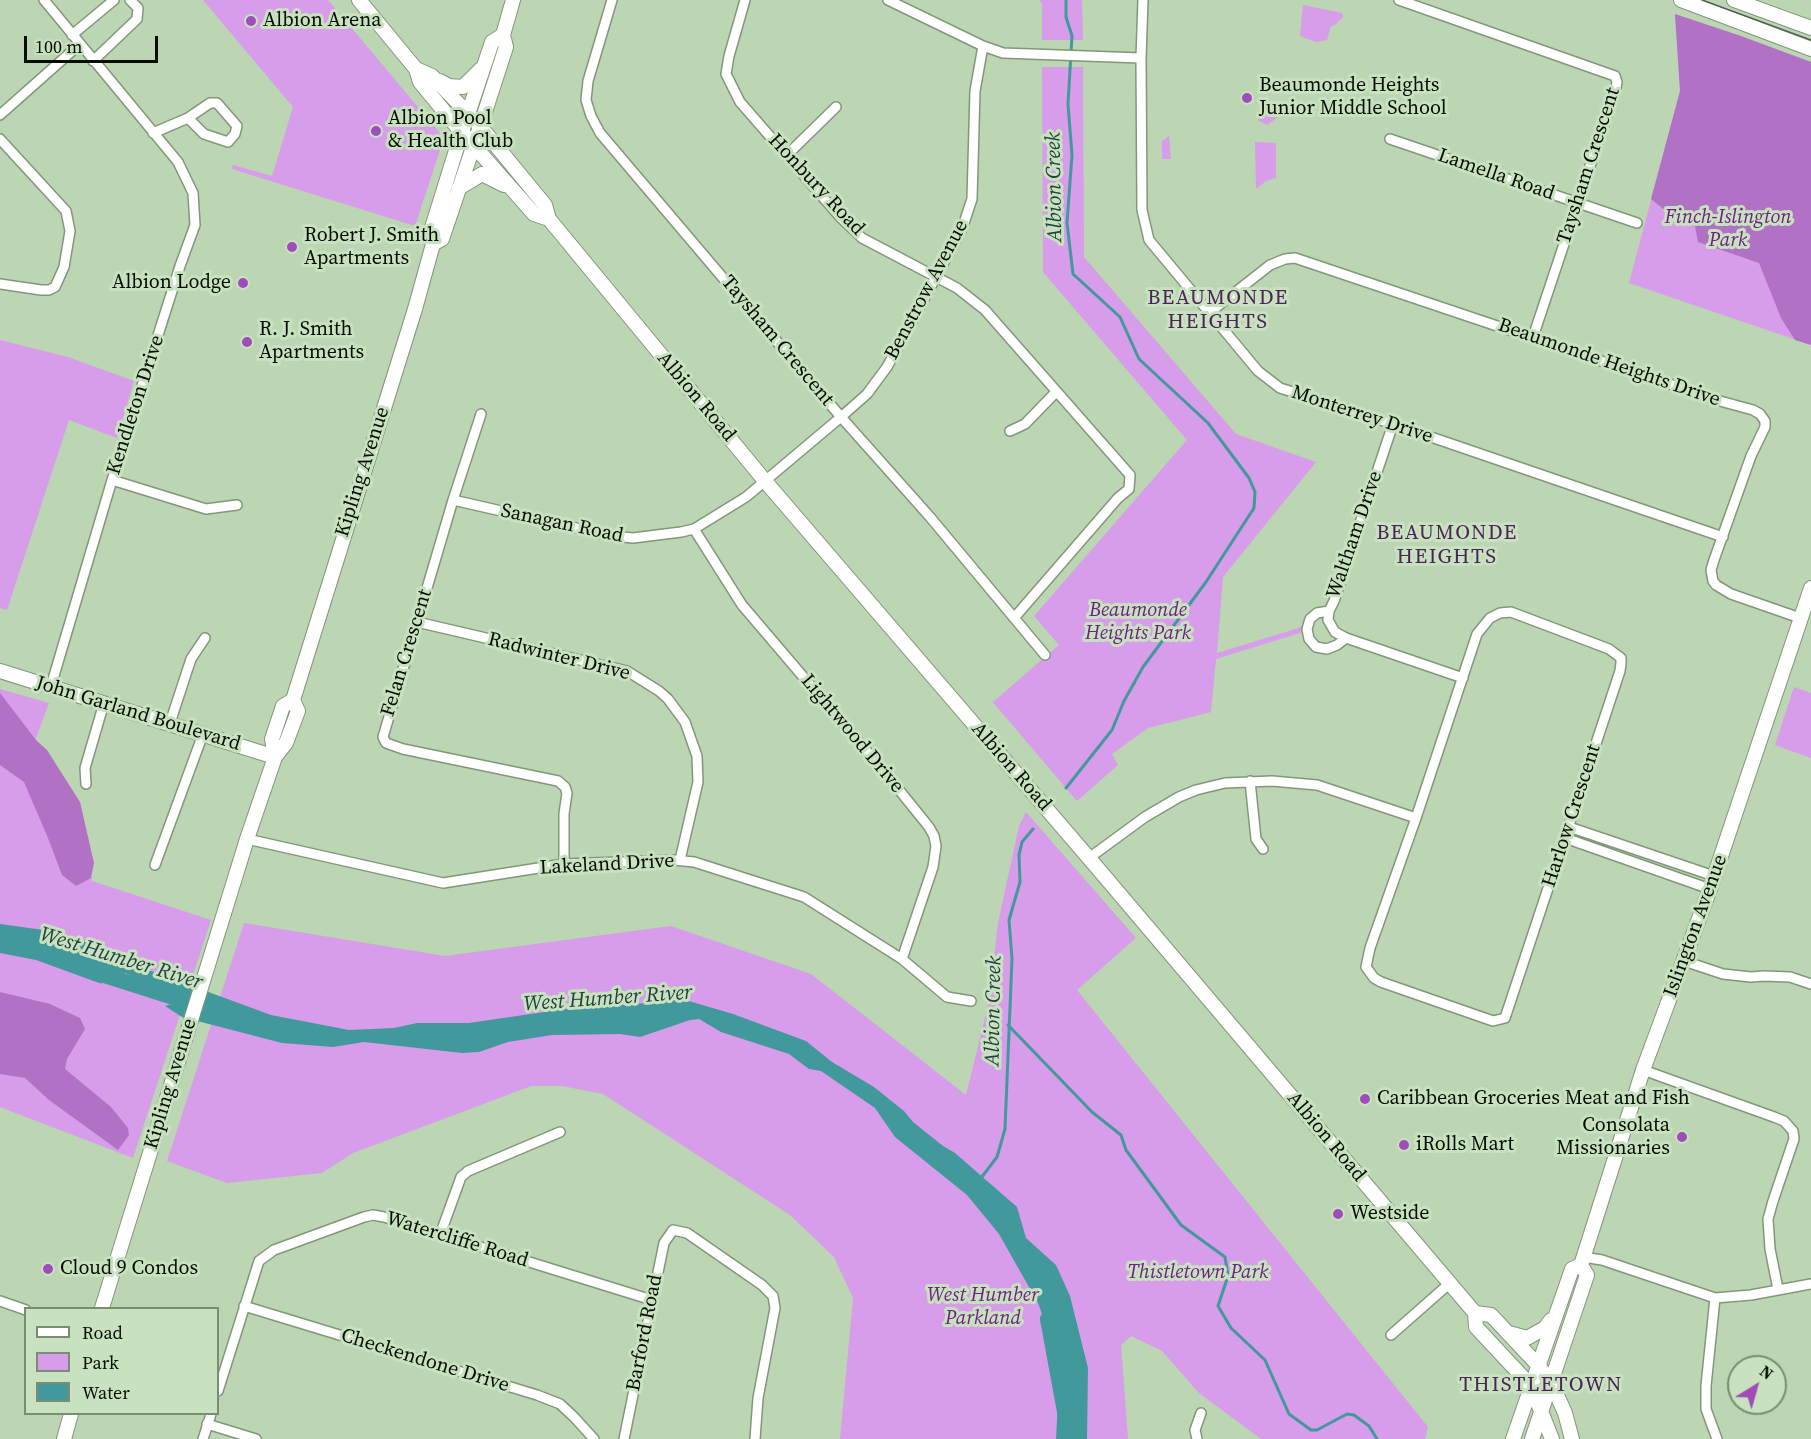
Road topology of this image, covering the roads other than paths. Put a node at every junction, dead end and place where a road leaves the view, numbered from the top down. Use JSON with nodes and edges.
{"nodes":[{"id":1,"x":44,"y":0,"type":"edge"},
{"id":2,"x":114,"y":0,"type":"edge"},
{"id":3,"x":130,"y":0,"type":"edge"},
{"id":4,"x":359,"y":0,"type":"edge"},
{"id":5,"x":513,"y":0,"type":"edge"},
{"id":6,"x":612,"y":0,"type":"edge"},
{"id":7,"x":745,"y":0,"type":"edge"},
{"id":8,"x":888,"y":0,"type":"edge"},
{"id":9,"x":1143,"y":0,"type":"edge"},
{"id":10,"x":1399,"y":0,"type":"edge"},
{"id":11,"x":1681,"y":0,"type":"edge"},
{"id":12,"x":1734,"y":0,"type":"edge"},
{"id":13,"x":1811,"y":28,"type":"edge"},
{"id":14,"x":72,"y":35,"type":"junction"},
{"id":15,"x":503,"y":35,"type":"junction"},
{"id":16,"x":80,"y":44,"type":"junction"},
{"id":17,"x":983,"y":46,"type":"junction"},
{"id":18,"x":1811,"y":49,"type":"edge"},
{"id":19,"x":1141,"y":58,"type":"junction"},
{"id":20,"x":93,"y":61,"type":"junction"},
{"id":21,"x":485,"y":66,"type":"junction"},
{"id":22,"x":416,"y":69,"type":"junction"},
{"id":23,"x":432,"y":76,"type":"junction"},
{"id":24,"x":836,"y":107,"type":"dead end"},
{"id":25,"x":469,"y":114,"type":"junction"},
{"id":26,"x":0,"y":116,"type":"edge"},
{"id":27,"x":188,"y":118,"type":"junction"},
{"id":28,"x":480,"y":126,"type":"junction"},
{"id":29,"x":462,"y":132,"type":"junction"},
{"id":30,"x":153,"y":133,"type":"junction"},
{"id":31,"x":0,"y":139,"type":"edge"},
{"id":32,"x":1390,"y":139,"type":"dead end"},
{"id":33,"x":473,"y":145,"type":"junction"},
{"id":34,"x":787,"y":155,"type":"junction"},
{"id":35,"x":509,"y":187,"type":"junction"},
{"id":36,"x":459,"y":188,"type":"junction"},
{"id":37,"x":1578,"y":203,"type":"junction"},
{"id":38,"x":549,"y":219,"type":"junction"},
{"id":39,"x":1637,"y":223,"type":"dead end"},
{"id":40,"x":433,"y":244,"type":"junction"},
{"id":41,"x":935,"y":278,"type":"junction"},
{"id":42,"x":0,"y":284,"type":"edge"},
{"id":43,"x":1209,"y":313,"type":"junction"},
{"id":44,"x":1533,"y":337,"type":"junction"},
{"id":45,"x":1056,"y":392,"type":"junction"},
{"id":46,"x":481,"y":414,"type":"dead end"},
{"id":47,"x":841,"y":417,"type":"junction"},
{"id":48,"x":1393,"y":424,"type":"junction"},
{"id":49,"x":1010,"y":431,"type":"dead end"},
{"id":50,"x":112,"y":480,"type":"junction"},
{"id":51,"x":765,"y":481,"type":"junction"},
{"id":52,"x":453,"y":500,"type":"junction"},
{"id":53,"x":237,"y":505,"type":"dead end"},
{"id":54,"x":694,"y":529,"type":"junction"},
{"id":55,"x":1724,"y":537,"type":"junction"},
{"id":56,"x":1811,"y":588,"type":"edge"},
{"id":57,"x":1329,"y":611,"type":"junction"},
{"id":58,"x":1014,"y":618,"type":"junction"},
{"id":59,"x":1800,"y":618,"type":"junction"},
{"id":60,"x":417,"y":622,"type":"junction"},
{"id":61,"x":205,"y":638,"type":"dead end"},
{"id":62,"x":1346,"y":638,"type":"junction"},
{"id":63,"x":1044,"y":656,"type":"dead end"},
{"id":64,"x":0,"y":671,"type":"edge"},
{"id":65,"x":1463,"y":678,"type":"junction"},
{"id":66,"x":51,"y":686,"type":"junction"},
{"id":67,"x":104,"y":703,"type":"junction"},
{"id":68,"x":170,"y":723,"type":"junction"},
{"id":69,"x":203,"y":734,"type":"junction"},
{"id":70,"x":275,"y":757,"type":"junction"},
{"id":71,"x":1250,"y":781,"type":"junction"},
{"id":72,"x":86,"y":784,"type":"dead end"},
{"id":73,"x":1416,"y":818,"type":"junction"},
{"id":74,"x":1569,"y":827,"type":"junction"},
{"id":75,"x":1565,"y":838,"type":"junction"},
{"id":76,"x":247,"y":839,"type":"junction"},
{"id":77,"x":1263,"y":849,"type":"dead end"},
{"id":78,"x":1089,"y":858,"type":"junction"},
{"id":79,"x":680,"y":860,"type":"junction"},
{"id":80,"x":564,"y":864,"type":"junction"},
{"id":81,"x":155,"y":865,"type":"dead end"},
{"id":82,"x":1712,"y":883,"type":"junction"},
{"id":83,"x":902,"y":959,"type":"junction"},
{"id":84,"x":1684,"y":961,"type":"junction"},
{"id":85,"x":1811,"y":984,"type":"edge"},
{"id":86,"x":971,"y":1001,"type":"dead end"},
{"id":87,"x":1643,"y":1070,"type":"junction"},
{"id":88,"x":560,"y":1132,"type":"dead end"},
{"id":89,"x":440,"y":1235,"type":"junction"},
{"id":90,"x":1582,"y":1261,"type":"junction"},
{"id":91,"x":1450,"y":1283,"type":"junction"},
{"id":92,"x":1811,"y":1284,"type":"edge"},
{"id":93,"x":1778,"y":1289,"type":"junction"},
{"id":94,"x":1716,"y":1298,"type":"junction"},
{"id":95,"x":652,"y":1299,"type":"junction"},
{"id":96,"x":0,"y":1301,"type":"edge"},
{"id":97,"x":244,"y":1306,"type":"junction"},
{"id":98,"x":102,"y":1307,"type":"edge"},
{"id":99,"x":24,"y":1309,"type":"edge"},
{"id":100,"x":1475,"y":1313,"type":"junction"},
{"id":101,"x":1554,"y":1316,"type":"junction"},
{"id":102,"x":1506,"y":1332,"type":"junction"},
{"id":103,"x":1392,"y":1335,"type":"dead end"},
{"id":104,"x":1538,"y":1365,"type":"junction"},
{"id":105,"x":1551,"y":1382,"type":"junction"},
{"id":106,"x":1531,"y":1386,"type":"junction"},
{"id":107,"x":219,"y":1388,"type":"edge"},
{"id":108,"x":1542,"y":1412,"type":"junction"},
{"id":109,"x":1201,"y":1413,"type":"dead end"},
{"id":110,"x":71,"y":1415,"type":"edge"},
{"id":111,"x":210,"y":1415,"type":"edge"},
{"id":112,"x":207,"y":1424,"type":"junction"},
{"id":113,"x":64,"y":1439,"type":"edge"},
{"id":114,"x":203,"y":1439,"type":"edge"},
{"id":115,"x":256,"y":1439,"type":"edge"},
{"id":116,"x":594,"y":1439,"type":"edge"},
{"id":117,"x":624,"y":1439,"type":"edge"},
{"id":118,"x":755,"y":1439,"type":"edge"},
{"id":119,"x":1197,"y":1439,"type":"edge"},
{"id":120,"x":1513,"y":1439,"type":"edge"},
{"id":121,"x":1532,"y":1439,"type":"edge"},
{"id":122,"x":1552,"y":1439,"type":"edge"},
{"id":123,"x":1572,"y":1439,"type":"edge"},
{"id":124,"x":1717,"y":1439,"type":"edge"}],
"edges":[{"from":1,"to":14,"type":"street","name":"Kendleton Drive"},
{"from":2,"to":14,"type":"street"},
{"from":3,"to":20,"type":"street"},
{"from":4,"to":22,"type":"main road","name":"Albion Road"},
{"from":5,"to":15,"type":"main road","name":"Kipling Avenue"},
{"from":6,"to":47,"type":"street","name":"Taysham Crescent"},
{"from":7,"to":34,"type":"street","name":"Honbury Road"},
{"from":8,"to":17,"type":"street"},
{"from":9,"to":19,"type":"street","name":"Monterrey Drive"},
{"from":10,"to":37,"type":"street","name":"Taysham Crescent"},
{"from":11,"to":18,"type":"main road"},
{"from":12,"to":13,"type":"main road"},
{"from":14,"to":16,"type":"street","name":"Kendleton Drive"},
{"from":15,"to":21,"type":"main road","name":"Kipling Avenue"},
{"from":15,"to":28,"type":"main road","name":"Kipling Avenue"},
{"from":16,"to":20,"type":"street","name":"Kendleton Drive"},
{"from":16,"to":26,"type":"street"},
{"from":17,"to":19,"type":"street"},
{"from":17,"to":41,"type":"street","name":"Benstrow Avenue"},
{"from":19,"to":43,"type":"street","name":"Monterrey Drive"},
{"from":20,"to":30,"type":"street","name":"Kendleton Drive"},
{"from":21,"to":23,"type":"main road"},
{"from":21,"to":25,"type":"main road","name":"Kipling Avenue"},
{"from":22,"to":23,"type":"main road","name":"Albion Road"},
{"from":22,"to":29,"type":"main road","name":"Albion Road"},
{"from":23,"to":25,"type":"main road","name":"Albion Road"},
{"from":24,"to":34,"type":"street"},
{"from":25,"to":28,"type":"main road","name":"Albion Road"},
{"from":25,"to":29,"type":"main road","name":"Kipling Avenue"},
{"from":27,"to":27,"type":"street"},
{"from":27,"to":30,"type":"street"},
{"from":28,"to":33,"type":"main road","name":"Kipling Avenue"},
{"from":28,"to":38,"type":"main road","name":"Albion Road"},
{"from":29,"to":33,"type":"main road","name":"Albion Road"},
{"from":29,"to":40,"type":"main road","name":"Kipling Avenue"},
{"from":30,"to":50,"type":"street","name":"Kendleton Drive"},
{"from":31,"to":42,"type":"street"},
{"from":32,"to":37,"type":"street","name":"Lamella Road"},
{"from":33,"to":35,"type":"main road","name":"Albion Road"},
{"from":33,"to":36,"type":"main road","name":"Kipling Avenue"},
{"from":34,"to":41,"type":"street","name":"Honbury Road"},
{"from":35,"to":36,"type":"main road"},
{"from":35,"to":38,"type":"main road","name":"Albion Road"},
{"from":36,"to":40,"type":"main road","name":"Kipling Avenue"},
{"from":37,"to":39,"type":"street","name":"Lamella Road"},
{"from":37,"to":44,"type":"street","name":"Taysham Crescent"},
{"from":38,"to":51,"type":"main road","name":"Albion Road"},
{"from":40,"to":70,"type":"main road","name":"Kipling Avenue"},
{"from":41,"to":45,"type":"street","name":"Honbury Road"},
{"from":41,"to":47,"type":"street","name":"Benstrow Avenue"},
{"from":43,"to":44,"type":"street","name":"Beaumonde Heights Drive"},
{"from":43,"to":48,"type":"street","name":"Monterrey Drive"},
{"from":44,"to":55,"type":"street","name":"Beaumonde Heights Drive"},
{"from":45,"to":49,"type":"street"},
{"from":45,"to":58,"type":"street","name":"Honbury Road"},
{"from":46,"to":52,"type":"street","name":"Felan Crescent"},
{"from":47,"to":51,"type":"street","name":"Benstrow Avenue"},
{"from":47,"to":58,"type":"street","name":"Taysham Crescent"},
{"from":48,"to":55,"type":"street","name":"Monterrey Drive"},
{"from":48,"to":57,"type":"street","name":"Waltham Drive"},
{"from":50,"to":53,"type":"street"},
{"from":50,"to":66,"type":"street","name":"Kendleton Drive"},
{"from":51,"to":54,"type":"street","name":"Sanagan Road"},
{"from":51,"to":78,"type":"main road","name":"Albion Road"},
{"from":52,"to":54,"type":"street","name":"Sanagan Road"},
{"from":52,"to":60,"type":"street","name":"Felan Crescent"},
{"from":54,"to":83,"type":"street","name":"Lightwood Drive"},
{"from":55,"to":59,"type":"street","name":"Beaumonde Heights Drive"},
{"from":56,"to":59,"type":"main road","name":"Islington Avenue"},
{"from":57,"to":62,"type":"street","name":"Waltham Drive"},
{"from":57,"to":62,"type":"street","name":"Waltham Drive"},
{"from":58,"to":63,"type":"street","name":"Taysham Crescent"},
{"from":59,"to":82,"type":"main road","name":"Islington Avenue"},
{"from":60,"to":79,"type":"street","name":"Radwinter Drive"},
{"from":60,"to":80,"type":"street","name":"Felan Crescent"},
{"from":61,"to":68,"type":"street"},
{"from":62,"to":65,"type":"street"},
{"from":64,"to":66,"type":"main road","name":"John Garland Boulevard"},
{"from":65,"to":73,"type":"street","name":"Harlow Crescent"},
{"from":65,"to":74,"type":"street","name":"Harlow Crescent"},
{"from":66,"to":67,"type":"main road","name":"John Garland Boulevard"},
{"from":67,"to":68,"type":"main road","name":"John Garland Boulevard"},
{"from":67,"to":72,"type":"street"},
{"from":68,"to":69,"type":"main road","name":"John Garland Boulevard"},
{"from":69,"to":70,"type":"main road","name":"John Garland Boulevard"},
{"from":69,"to":81,"type":"street"},
{"from":70,"to":76,"type":"main road","name":"Kipling Avenue"},
{"from":71,"to":73,"type":"street"},
{"from":71,"to":77,"type":"street"},
{"from":71,"to":78,"type":"street"},
{"from":73,"to":75,"type":"street","name":"Harlow Crescent"},
{"from":74,"to":75,"type":"street","name":"Harlow Crescent"},
{"from":74,"to":82,"type":"street"},
{"from":75,"to":82,"type":"street"},
{"from":76,"to":80,"type":"street","name":"Lakeland Drive"},
{"from":76,"to":98,"type":"main road","name":"Kipling Avenue"},
{"from":78,"to":91,"type":"main road","name":"Albion Road"},
{"from":79,"to":80,"type":"street","name":"Lakeland Drive"},
{"from":79,"to":83,"type":"street","name":"Lakeland Drive"},
{"from":82,"to":84,"type":"main road","name":"Islington Avenue"},
{"from":83,"to":86,"type":"street","name":"Lakeland Drive"},
{"from":84,"to":85,"type":"street"},
{"from":84,"to":87,"type":"main road","name":"Islington Avenue"},
{"from":87,"to":90,"type":"main road","name":"Islington Avenue"},
{"from":87,"to":93,"type":"street"},
{"from":88,"to":89,"type":"street"},
{"from":89,"to":95,"type":"street","name":"Watercliffe Road"},
{"from":89,"to":97,"type":"street","name":"Watercliffe Road"},
{"from":90,"to":94,"type":"street"},
{"from":90,"to":101,"type":"main road","name":"Islington Avenue"},
{"from":90,"to":105,"type":"main road","name":"Islington Avenue"},
{"from":91,"to":100,"type":"main road","name":"Albion Road"},
{"from":91,"to":103,"type":"street"},
{"from":92,"to":93,"type":"street"},
{"from":93,"to":94,"type":"street"},
{"from":94,"to":124,"type":"street"},
{"from":95,"to":117,"type":"street","name":"Barford Road"},
{"from":95,"to":118,"type":"street","name":"Barford Road"},
{"from":96,"to":99,"type":"street"},
{"from":97,"to":107,"type":"street","name":"Watercliffe Road"},
{"from":97,"to":116,"type":"street","name":"Checkendone Drive"},
{"from":100,"to":102,"type":"main road","name":"Albion Road"},
{"from":100,"to":106,"type":"main road","name":"Albion Road"},
{"from":101,"to":102,"type":"main road"},
{"from":101,"to":104,"type":"main road","name":"Islington Avenue"},
{"from":102,"to":104,"type":"main road","name":"Albion Road"},
{"from":104,"to":105,"type":"main road","name":"Albion Road"},
{"from":104,"to":106,"type":"main road","name":"Islington Avenue"},
{"from":105,"to":108,"type":"main road","name":"Islington Avenue"},
{"from":105,"to":123,"type":"main road","name":"Albion Road"},
{"from":106,"to":108,"type":"main road","name":"Albion Road"},
{"from":106,"to":120,"type":"main road","name":"Islington Avenue"},
{"from":108,"to":121,"type":"main road","name":"Islington Avenue"},
{"from":108,"to":122,"type":"main road","name":"Albion Road"},
{"from":109,"to":119,"type":"street"},
{"from":110,"to":113,"type":"main road"},
{"from":111,"to":112,"type":"street"},
{"from":112,"to":114,"type":"street"},
{"from":112,"to":115,"type":"street"}]}
